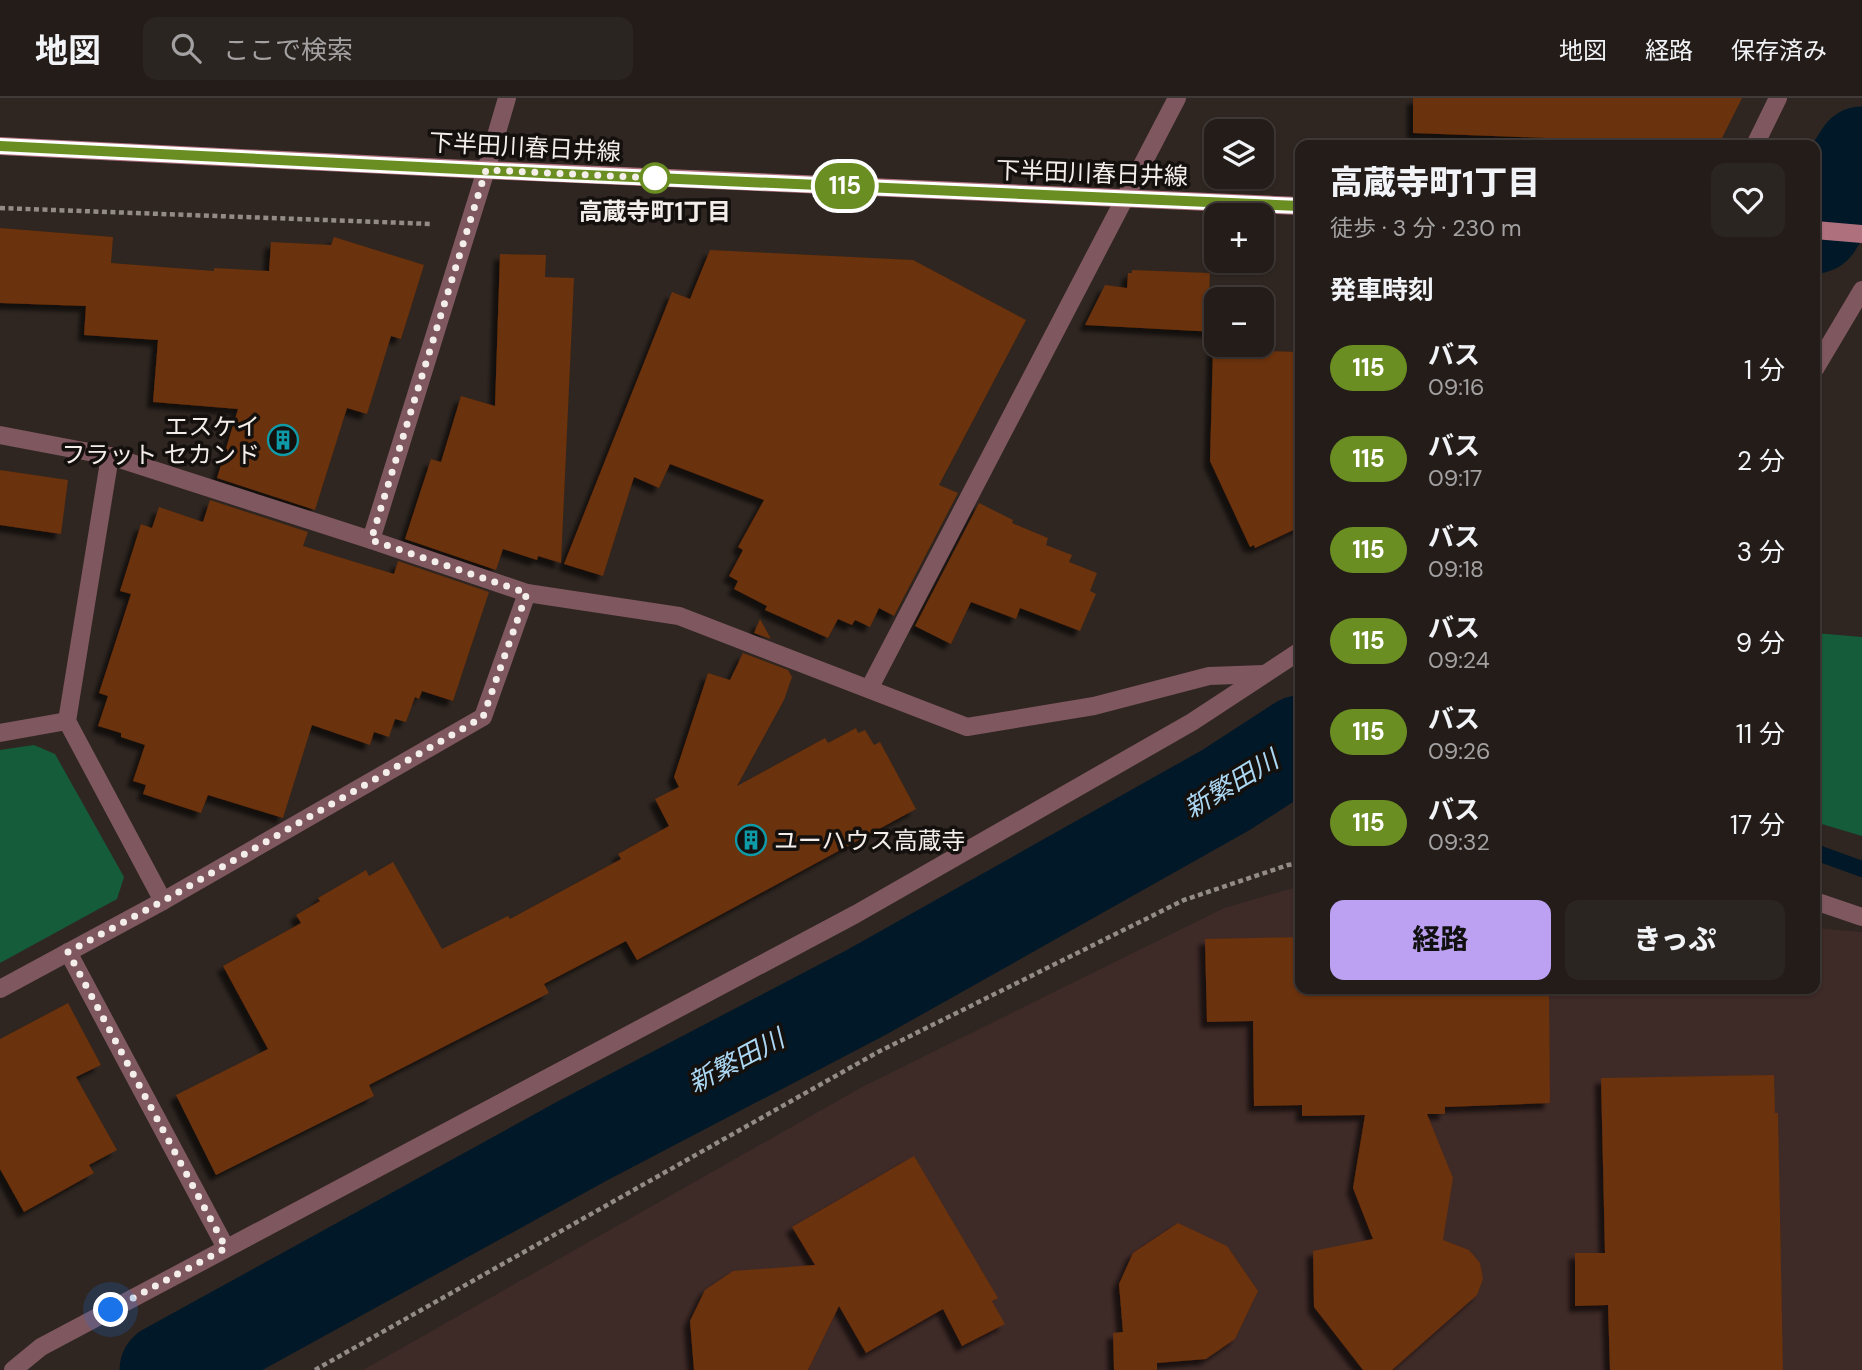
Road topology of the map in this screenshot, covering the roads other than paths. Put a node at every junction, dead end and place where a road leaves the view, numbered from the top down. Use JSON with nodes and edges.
{"nodes":[{"id":1,"x":507,"y":98,"type":"edge"},
{"id":2,"x":1177,"y":98,"type":"edge"},
{"id":3,"x":1778,"y":98,"type":"edge"},
{"id":4,"x":1757,"y":140,"type":"edge"},
{"id":5,"x":0,"y":146,"type":"edge"},
{"id":6,"x":486,"y":170,"type":"junction"},
{"id":7,"x":1125,"y":199,"type":"junction"},
{"id":8,"x":1295,"y":206,"type":"edge"},
{"id":9,"x":1820,"y":230,"type":"edge"},
{"id":10,"x":1859,"y":233,"type":"edge"},
{"id":11,"x":1862,"y":290,"type":"edge"},
{"id":12,"x":1820,"y":361,"type":"edge"},
{"id":13,"x":0,"y":435,"type":"edge"},
{"id":14,"x":110,"y":456,"type":"junction"},
{"id":15,"x":371,"y":540,"type":"junction"},
{"id":16,"x":527,"y":593,"type":"junction"},
{"id":17,"x":1295,"y":654,"type":"edge"},
{"id":18,"x":1265,"y":674,"type":"junction"},
{"id":19,"x":869,"y":689,"type":"junction"},
{"id":20,"x":67,"y":721,"type":"junction"},
{"id":21,"x":0,"y":733,"type":"edge"},
{"id":22,"x":163,"y":901,"type":"junction"},
{"id":23,"x":1820,"y":903,"type":"edge"},
{"id":24,"x":1862,"y":917,"type":"edge"},
{"id":25,"x":68,"y":952,"type":"junction"},
{"id":26,"x":0,"y":989,"type":"edge"},
{"id":27,"x":226,"y":1248,"type":"junction"},
{"id":28,"x":13,"y":1370,"type":"edge"}],
"edges":[{"from":1,"to":6,"type":"street"},
{"from":2,"to":7,"type":"street"},
{"from":3,"to":4,"type":"street"},
{"from":5,"to":6,"type":"main road","name":"下半田川春日井線"},
{"from":6,"to":7,"type":"main road","name":"下半田川春日井線"},
{"from":6,"to":15,"type":"street"},
{"from":7,"to":8,"type":"main road","name":"下半田川春日井線"},
{"from":7,"to":19,"type":"street"},
{"from":9,"to":10,"type":"main road"},
{"from":11,"to":12,"type":"street"},
{"from":13,"to":14,"type":"street"},
{"from":14,"to":15,"type":"street"},
{"from":14,"to":20,"type":"street"},
{"from":15,"to":16,"type":"street"},
{"from":16,"to":19,"type":"street"},
{"from":16,"to":22,"type":"street"},
{"from":17,"to":18,"type":"street"},
{"from":18,"to":19,"type":"street"},
{"from":18,"to":27,"type":"street"},
{"from":20,"to":21,"type":"street"},
{"from":20,"to":22,"type":"street"},
{"from":22,"to":25,"type":"street"},
{"from":23,"to":24,"type":"street"},
{"from":25,"to":26,"type":"street"},
{"from":25,"to":27,"type":"street"},
{"from":27,"to":28,"type":"street"}]}
